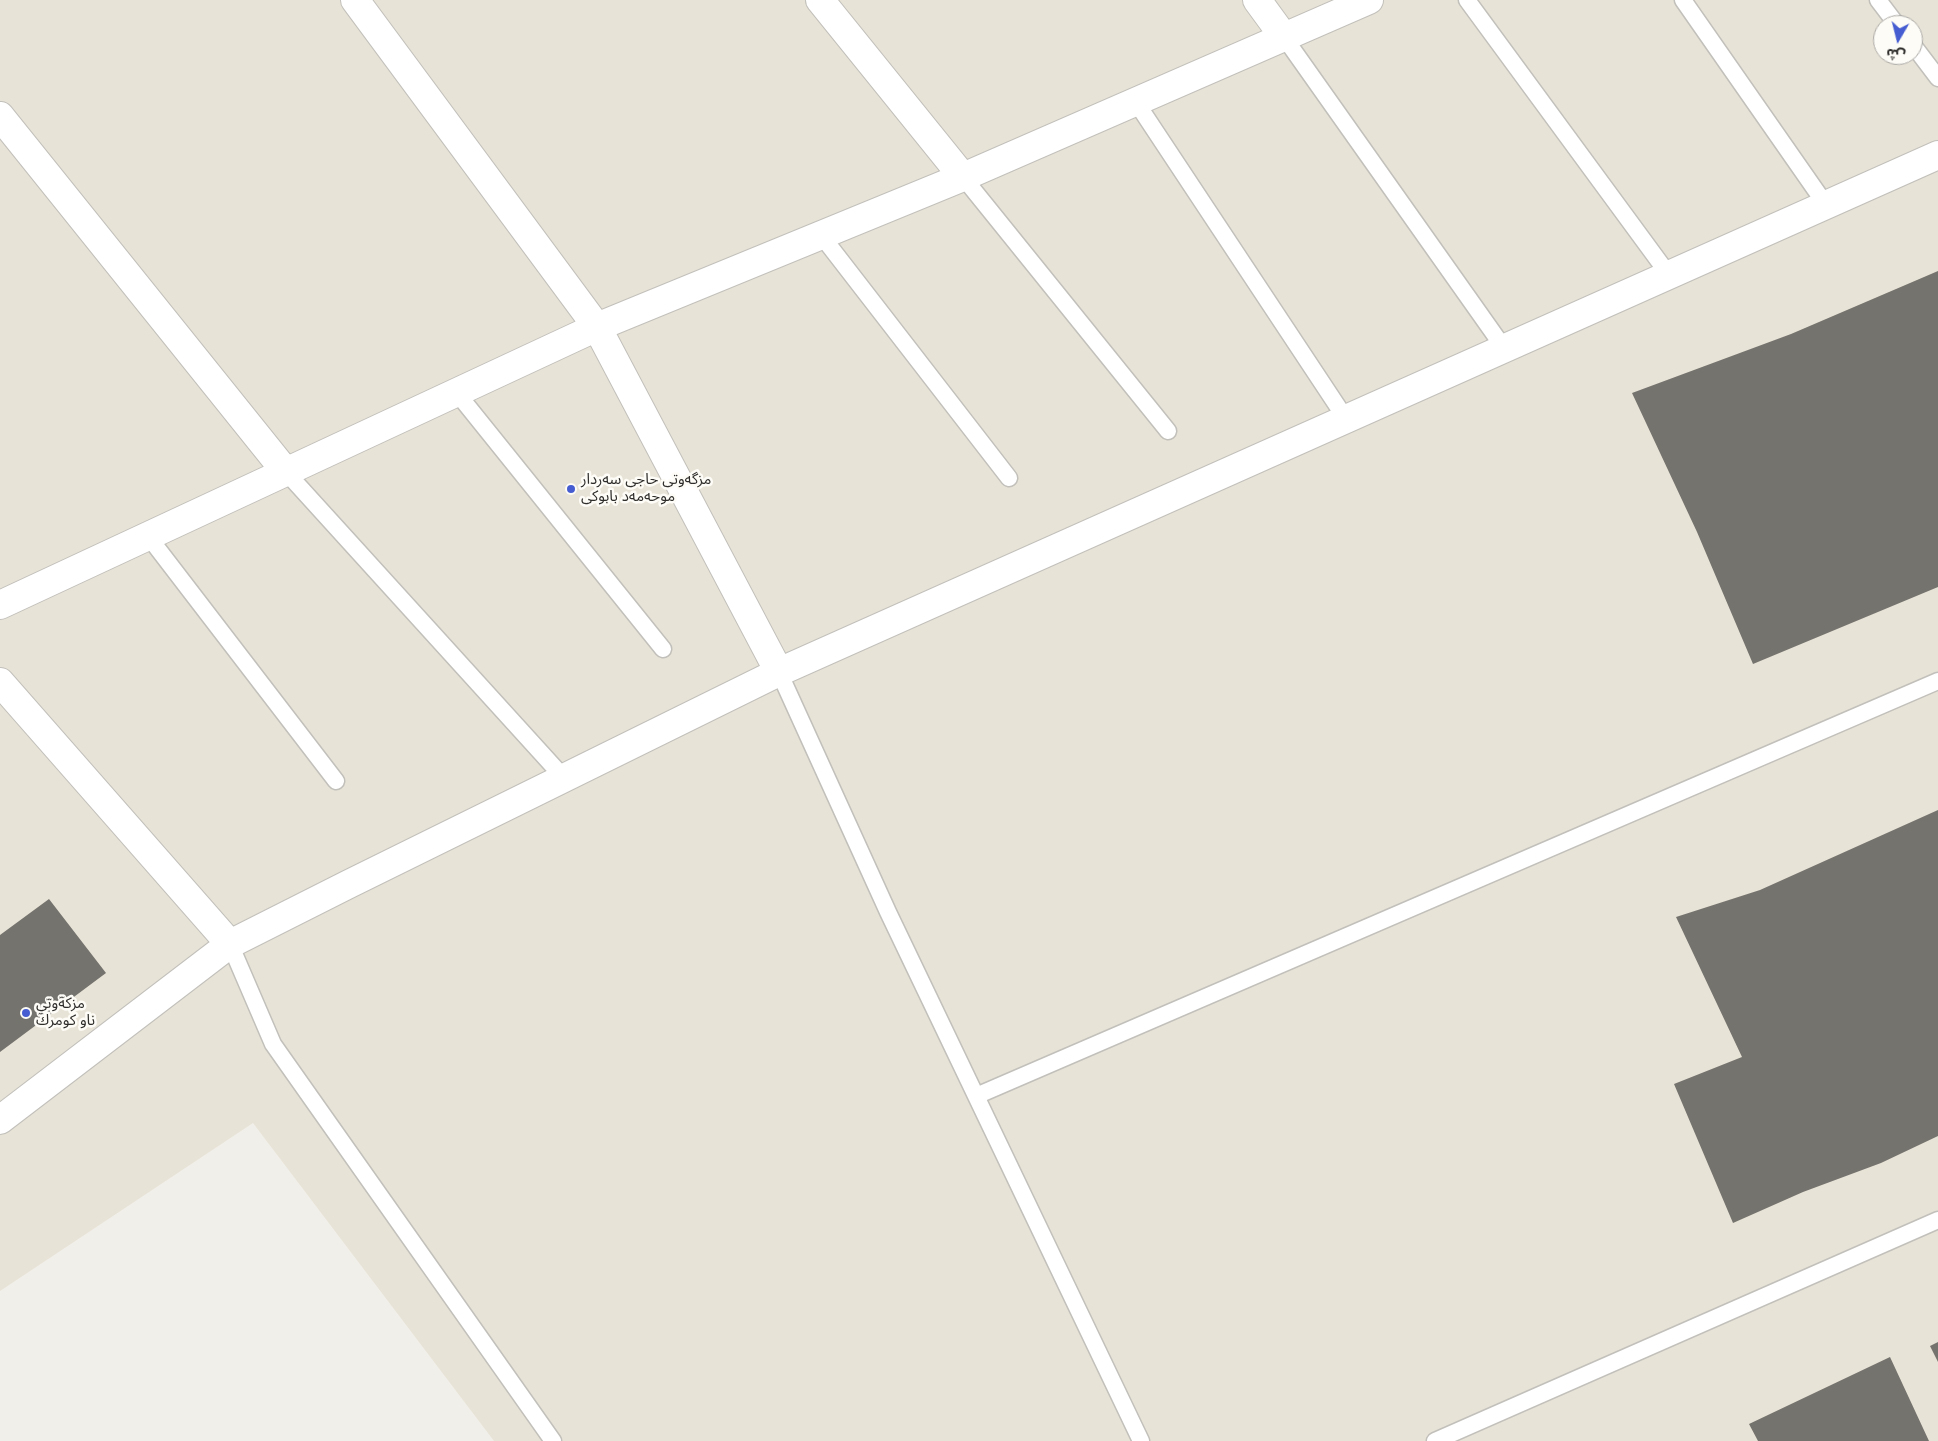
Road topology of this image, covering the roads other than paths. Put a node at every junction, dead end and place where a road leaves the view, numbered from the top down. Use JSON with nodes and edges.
{"nodes":[{"id":1,"x":355,"y":0,"type":"edge"},
{"id":2,"x":820,"y":0,"type":"edge"},
{"id":3,"x":1256,"y":0,"type":"edge"},
{"id":4,"x":1369,"y":0,"type":"edge"},
{"id":5,"x":1467,"y":0,"type":"edge"},
{"id":6,"x":1683,"y":0,"type":"edge"},
{"id":7,"x":1878,"y":0,"type":"edge"},
{"id":8,"x":1889,"y":15,"type":"edge"},
{"id":9,"x":1284,"y":37,"type":"junction"},
{"id":10,"x":1923,"y":59,"type":"edge"},
{"id":11,"x":1938,"y":78,"type":"edge"},
{"id":12,"x":1136,"y":102,"type":"junction"},
{"id":13,"x":0,"y":116,"type":"edge"},
{"id":14,"x":1938,"y":155,"type":"edge"},
{"id":15,"x":962,"y":177,"type":"junction"},
{"id":16,"x":1826,"y":205,"type":"junction"},
{"id":17,"x":821,"y":235,"type":"junction"},
{"id":18,"x":1669,"y":275,"type":"junction"},
{"id":19,"x":597,"y":327,"type":"junction"},
{"id":20,"x":1504,"y":348,"type":"junction"},
{"id":21,"x":457,"y":392,"type":"junction"},
{"id":22,"x":1346,"y":419,"type":"junction"},
{"id":23,"x":1168,"y":431,"type":"dead end"},
{"id":24,"x":286,"y":472,"type":"junction"},
{"id":25,"x":1009,"y":478,"type":"dead end"},
{"id":26,"x":148,"y":536,"type":"junction"},
{"id":27,"x":0,"y":605,"type":"edge"},
{"id":28,"x":663,"y":649,"type":"dead end"},
{"id":29,"x":779,"y":672,"type":"junction"},
{"id":30,"x":1938,"y":681,"type":"edge"},
{"id":31,"x":0,"y":682,"type":"edge"},
{"id":32,"x":564,"y":778,"type":"junction"},
{"id":33,"x":336,"y":781,"type":"dead end"},
{"id":34,"x":230,"y":944,"type":"junction"},
{"id":35,"x":976,"y":1096,"type":"junction"},
{"id":36,"x":5,"y":1107,"type":"edge"},
{"id":37,"x":1938,"y":1220,"type":"edge"},
{"id":38,"x":553,"y":1441,"type":"edge"},
{"id":39,"x":1141,"y":1441,"type":"edge"},
{"id":40,"x":1435,"y":1441,"type":"edge"}],
"edges":[{"from":1,"to":19,"type":"street"},
{"from":2,"to":15,"type":"street"},
{"from":3,"to":9,"type":"street"},
{"from":4,"to":9,"type":"street"},
{"from":5,"to":18,"type":"lane"},
{"from":6,"to":16,"type":"lane"},
{"from":7,"to":8,"type":"lane"},
{"from":9,"to":12,"type":"street"},
{"from":9,"to":20,"type":"lane"},
{"from":10,"to":11,"type":"lane"},
{"from":12,"to":15,"type":"street"},
{"from":12,"to":22,"type":"lane"},
{"from":13,"to":24,"type":"street"},
{"from":14,"to":16,"type":"street"},
{"from":15,"to":17,"type":"street"},
{"from":15,"to":23,"type":"lane"},
{"from":16,"to":18,"type":"street"},
{"from":17,"to":19,"type":"street"},
{"from":17,"to":25,"type":"lane"},
{"from":18,"to":20,"type":"street"},
{"from":19,"to":21,"type":"street"},
{"from":19,"to":29,"type":"street"},
{"from":20,"to":22,"type":"street"},
{"from":21,"to":24,"type":"street"},
{"from":21,"to":28,"type":"lane"},
{"from":22,"to":29,"type":"street"},
{"from":24,"to":26,"type":"street"},
{"from":24,"to":32,"type":"lane"},
{"from":26,"to":27,"type":"street"},
{"from":26,"to":33,"type":"lane"},
{"from":29,"to":32,"type":"street"},
{"from":29,"to":35,"type":"lane"},
{"from":30,"to":35,"type":"lane"},
{"from":31,"to":34,"type":"street"},
{"from":32,"to":34,"type":"street"},
{"from":34,"to":36,"type":"street"},
{"from":34,"to":38,"type":"lane"},
{"from":35,"to":39,"type":"lane"},
{"from":37,"to":40,"type":"lane"}]}
